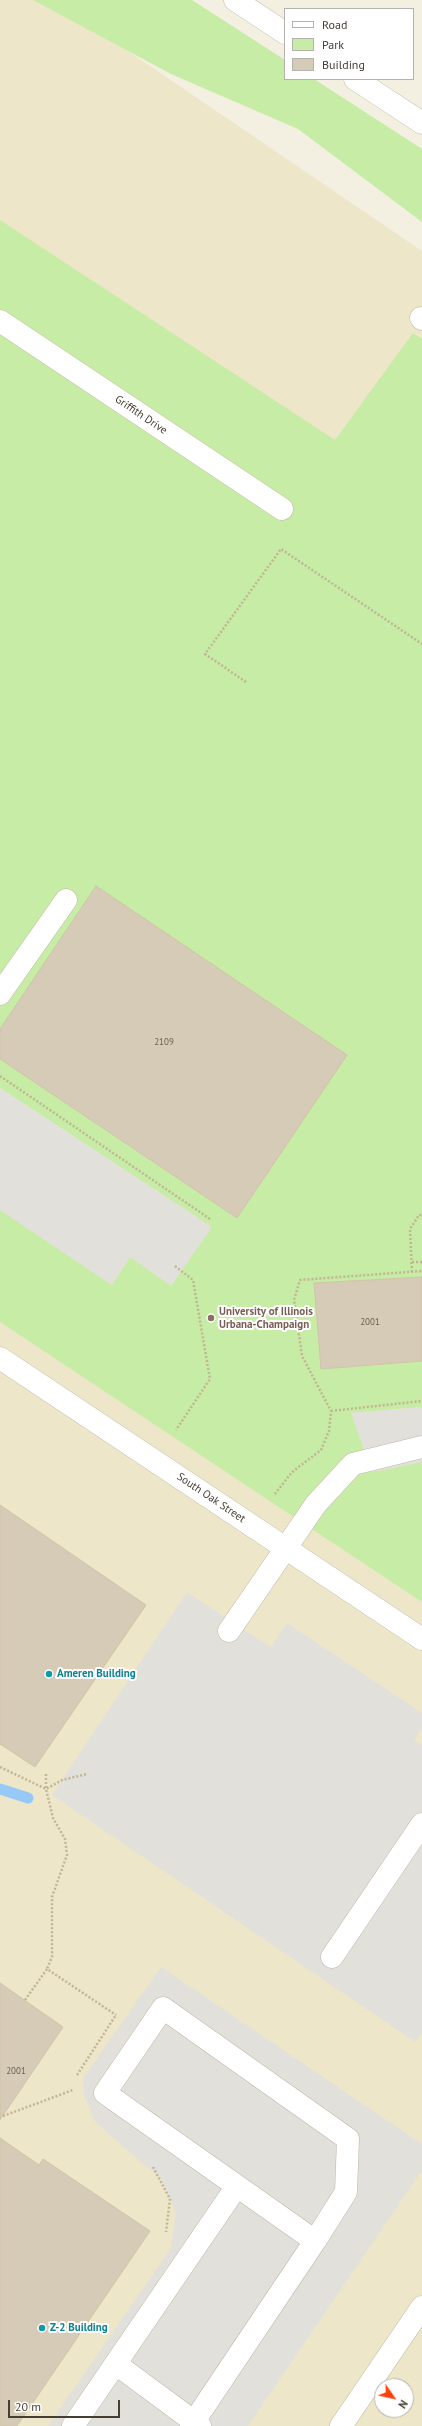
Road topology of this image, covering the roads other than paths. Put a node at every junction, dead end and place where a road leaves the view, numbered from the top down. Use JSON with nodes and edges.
{"nodes":[{"id":1,"x":235,"y":0,"type":"edge"},
{"id":2,"x":284,"y":32,"type":"edge"},
{"id":3,"x":357,"y":80,"type":"edge"},
{"id":4,"x":422,"y":123,"type":"edge"},
{"id":5,"x":0,"y":321,"type":"edge"},
{"id":6,"x":282,"y":509,"type":"dead end"},
{"id":7,"x":66,"y":900,"type":"dead end"},
{"id":8,"x":0,"y":994,"type":"edge"},
{"id":9,"x":0,"y":1358,"type":"edge"},
{"id":10,"x":422,"y":1448,"type":"edge"},
{"id":11,"x":285,"y":1548,"type":"junction"},
{"id":12,"x":229,"y":1631,"type":"dead end"},
{"id":13,"x":422,"y":1639,"type":"edge"},
{"id":14,"x":422,"y":1824,"type":"edge"},
{"id":15,"x":332,"y":1957,"type":"dead end"},
{"id":16,"x":237,"y":2186,"type":"junction"},
{"id":17,"x":314,"y":2240,"type":"junction"},
{"id":18,"x":422,"y":2307,"type":"edge"},
{"id":19,"x":116,"y":2364,"type":"junction"},
{"id":20,"x":195,"y":2425,"type":"edge"},
{"id":21,"x":73,"y":2426,"type":"edge"},
{"id":22,"x":341,"y":2426,"type":"edge"}],
"edges":[{"from":1,"to":2,"type":"street"},
{"from":3,"to":4,"type":"street"},
{"from":5,"to":6,"type":"street","name":"Griffith Drive"},
{"from":7,"to":8,"type":"street"},
{"from":9,"to":11,"type":"street","name":"South Oak Street"},
{"from":10,"to":11,"type":"street"},
{"from":11,"to":12,"type":"street"},
{"from":11,"to":13,"type":"street","name":"South Oak Street"},
{"from":14,"to":15,"type":"street"},
{"from":16,"to":17,"type":"street"},
{"from":16,"to":17,"type":"street"},
{"from":16,"to":19,"type":"street"},
{"from":17,"to":20,"type":"street"},
{"from":18,"to":22,"type":"street"},
{"from":19,"to":20,"type":"street"},
{"from":19,"to":21,"type":"street"}]}
